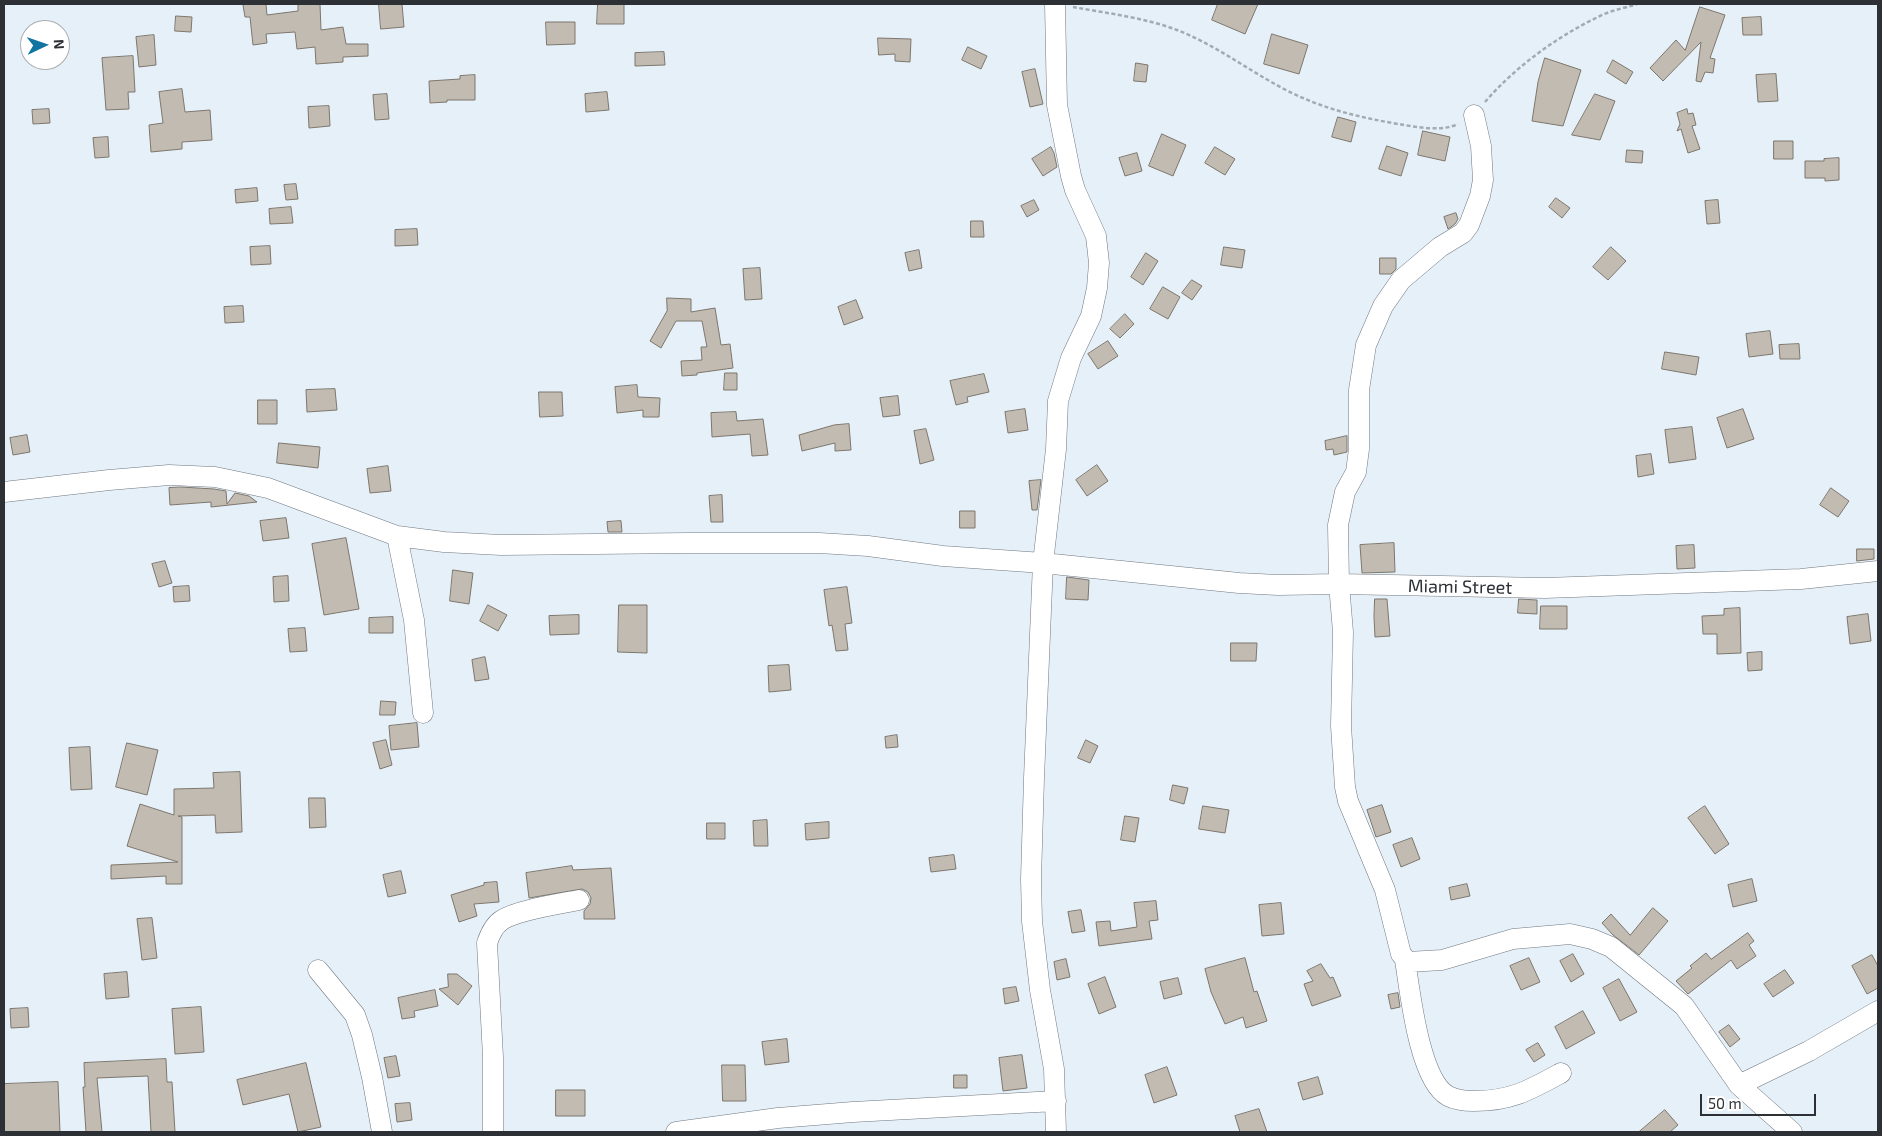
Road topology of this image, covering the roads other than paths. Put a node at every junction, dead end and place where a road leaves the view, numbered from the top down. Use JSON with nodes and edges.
{"nodes":[{"id":1,"x":1055,"y":4,"type":"edge"},
{"id":2,"x":1474,"y":114,"type":"road end"},
{"id":3,"x":4,"y":492,"type":"edge"},
{"id":4,"x":397,"y":536,"type":"junction"},
{"id":5,"x":1043,"y":563,"type":"junction"},
{"id":6,"x":1878,"y":571,"type":"edge"},
{"id":7,"x":1339,"y":584,"type":"junction"},
{"id":8,"x":423,"y":713,"type":"dead end"},
{"id":9,"x":579,"y":900,"type":"dead end"},
{"id":10,"x":1405,"y":960,"type":"junction"},
{"id":11,"x":318,"y":970,"type":"dead end"},
{"id":12,"x":1878,"y":1011,"type":"edge"},
{"id":13,"x":1561,"y":1073,"type":"dead end"},
{"id":14,"x":1739,"y":1085,"type":"junction"},
{"id":15,"x":1056,"y":1101,"type":"junction"},
{"id":16,"x":382,"y":1132,"type":"edge"},
{"id":17,"x":493,"y":1132,"type":"edge"},
{"id":18,"x":676,"y":1132,"type":"edge"},
{"id":19,"x":1056,"y":1132,"type":"edge"},
{"id":20,"x":1792,"y":1132,"type":"edge"}],
"edges":[{"from":1,"to":5,"type":"street"},
{"from":2,"to":7,"type":"street"},
{"from":3,"to":4,"type":"street","name":"Miami Street"},
{"from":4,"to":5,"type":"street","name":"Miami Street"},
{"from":4,"to":8,"type":"street"},
{"from":5,"to":7,"type":"street","name":"Miami Street"},
{"from":5,"to":15,"type":"street"},
{"from":6,"to":7,"type":"street","name":"Miami Street"},
{"from":7,"to":10,"type":"street"},
{"from":9,"to":17,"type":"street"},
{"from":10,"to":13,"type":"street"},
{"from":10,"to":14,"type":"street"},
{"from":11,"to":16,"type":"street"},
{"from":12,"to":14,"type":"street"},
{"from":14,"to":20,"type":"street"},
{"from":15,"to":18,"type":"street"},
{"from":15,"to":19,"type":"street"}]}
